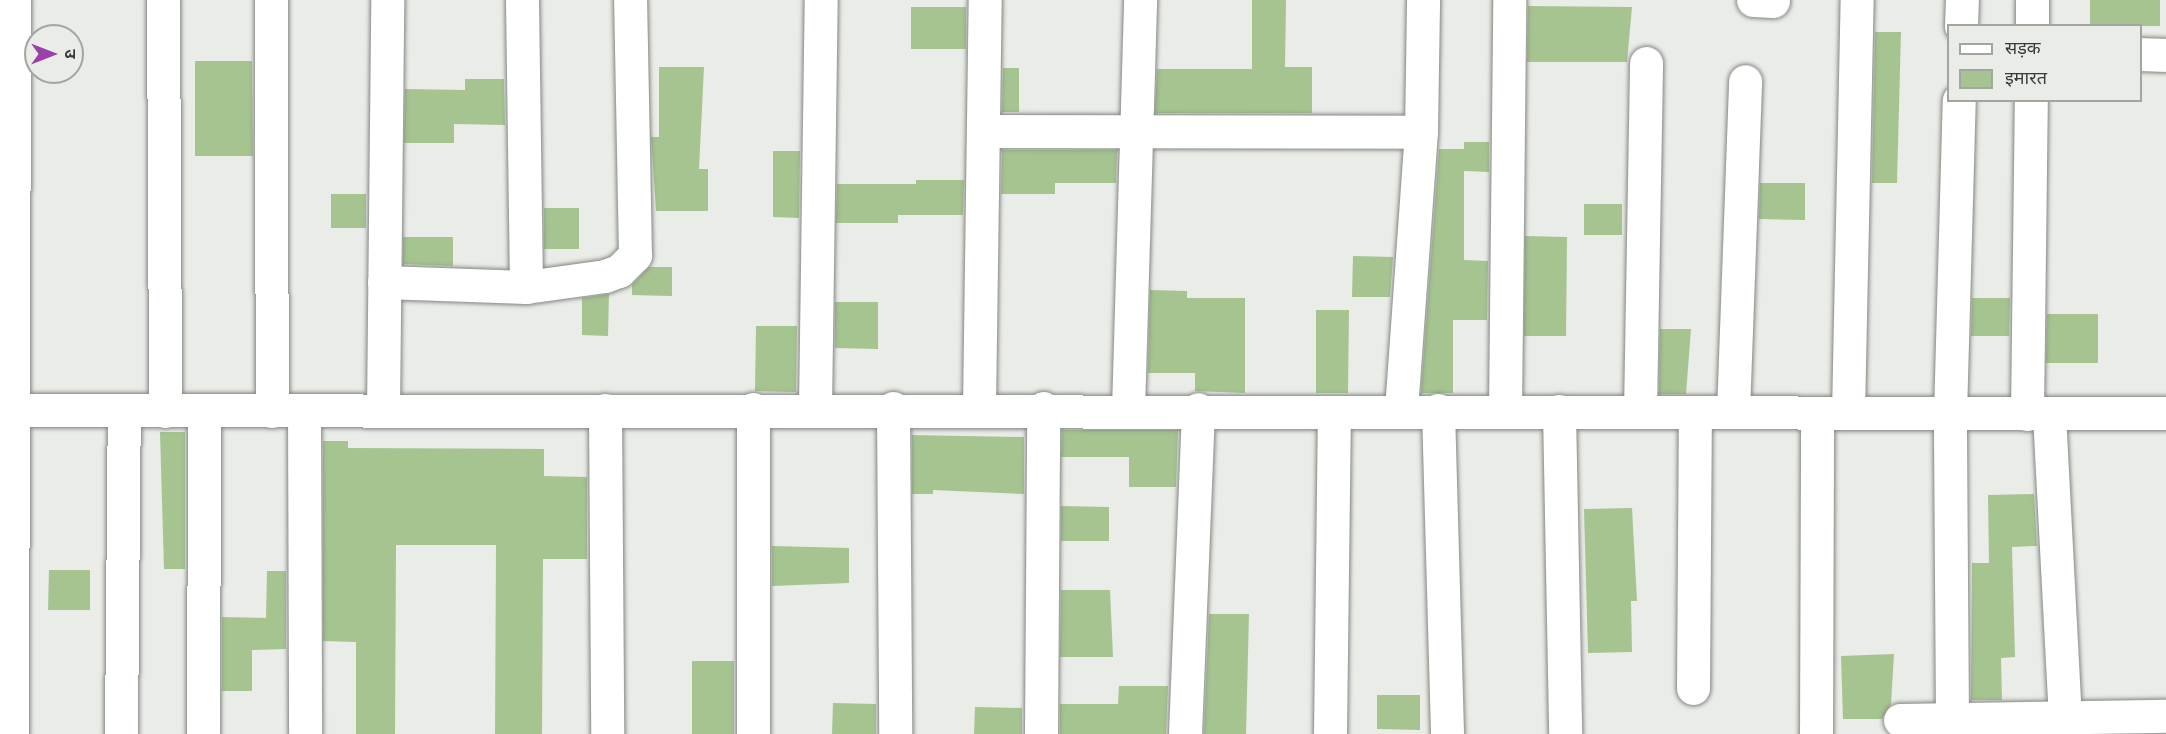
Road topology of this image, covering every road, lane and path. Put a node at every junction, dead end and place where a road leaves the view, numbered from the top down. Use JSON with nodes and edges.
{"nodes":[{"id":1,"x":14,"y":0,"type":"edge"},
{"id":2,"x":163,"y":0,"type":"edge"},
{"id":3,"x":271,"y":0,"type":"edge"},
{"id":4,"x":387,"y":0,"type":"edge"},
{"id":5,"x":522,"y":0,"type":"edge"},
{"id":6,"x":630,"y":0,"type":"edge"},
{"id":7,"x":820,"y":0,"type":"edge"},
{"id":8,"x":985,"y":0,"type":"edge"},
{"id":9,"x":1140,"y":0,"type":"edge"},
{"id":10,"x":1423,"y":0,"type":"edge"},
{"id":11,"x":1509,"y":0,"type":"edge"},
{"id":12,"x":1753,"y":0,"type":"edge"},
{"id":13,"x":1773,"y":0,"type":"edge"},
{"id":14,"x":1857,"y":0,"type":"edge"},
{"id":15,"x":1962,"y":0,"type":"edge"},
{"id":16,"x":2032,"y":0,"type":"edge"},
{"id":17,"x":1961,"y":24,"type":"edge"},
{"id":18,"x":2032,"y":24,"type":"edge"},
{"id":19,"x":2142,"y":54,"type":"edge"},
{"id":20,"x":2166,"y":55,"type":"edge"},
{"id":21,"x":1646,"y":63,"type":"dead end"},
{"id":22,"x":1745,"y":81,"type":"dead end"},
{"id":23,"x":1959,"y":102,"type":"edge"},
{"id":24,"x":2031,"y":102,"type":"edge"},
{"id":25,"x":983,"y":131,"type":"junction"},
{"id":26,"x":1134,"y":132,"type":"junction"},
{"id":27,"x":1421,"y":132,"type":"junction"},
{"id":28,"x":384,"y":282,"type":"junction"},
{"id":29,"x":526,"y":287,"type":"junction"},
{"id":30,"x":893,"y":408,"type":"junction"},
{"id":31,"x":979,"y":408,"type":"junction"},
{"id":32,"x":1042,"y":408,"type":"junction"},
{"id":33,"x":753,"y":409,"type":"junction"},
{"id":34,"x":814,"y":409,"type":"junction"},
{"id":35,"x":1128,"y":409,"type":"junction"},
{"id":36,"x":1198,"y":409,"type":"junction"},
{"id":37,"x":7,"y":410,"type":"edge"},
{"id":38,"x":605,"y":410,"type":"junction"},
{"id":39,"x":1401,"y":410,"type":"junction"},
{"id":40,"x":1438,"y":410,"type":"junction"},
{"id":41,"x":124,"y":411,"type":"junction"},
{"id":42,"x":165,"y":411,"type":"junction"},
{"id":43,"x":272,"y":411,"type":"junction"},
{"id":44,"x":304,"y":411,"type":"junction"},
{"id":45,"x":383,"y":411,"type":"junction"},
{"id":46,"x":1505,"y":411,"type":"junction"},
{"id":47,"x":1559,"y":411,"type":"junction"},
{"id":48,"x":1640,"y":411,"type":"junction"},
{"id":49,"x":204,"y":412,"type":"junction"},
{"id":50,"x":1695,"y":412,"type":"junction"},
{"id":51,"x":1734,"y":412,"type":"junction"},
{"id":52,"x":1334,"y":413,"type":"junction"},
{"id":53,"x":1832,"y":413,"type":"junction"},
{"id":54,"x":2166,"y":413,"type":"edge"},
{"id":55,"x":1950,"y":414,"type":"junction"},
{"id":56,"x":2038,"y":414,"type":"junction"},
{"id":57,"x":1693,"y":688,"type":"dead end"},
{"id":58,"x":2166,"y":716,"type":"edge"},
{"id":59,"x":2066,"y":717,"type":"junction"},
{"id":60,"x":1952,"y":719,"type":"junction"},
{"id":61,"x":1900,"y":720,"type":"dead end"},
{"id":62,"x":12,"y":734,"type":"edge"},
{"id":63,"x":121,"y":734,"type":"edge"},
{"id":64,"x":202,"y":734,"type":"edge"},
{"id":65,"x":305,"y":734,"type":"edge"},
{"id":66,"x":607,"y":734,"type":"edge"},
{"id":67,"x":753,"y":734,"type":"edge"},
{"id":68,"x":895,"y":734,"type":"edge"},
{"id":69,"x":1041,"y":734,"type":"edge"},
{"id":70,"x":1185,"y":734,"type":"edge"},
{"id":71,"x":1330,"y":734,"type":"edge"},
{"id":72,"x":1447,"y":734,"type":"edge"},
{"id":73,"x":1565,"y":734,"type":"edge"},
{"id":74,"x":1816,"y":734,"type":"edge"}],
"edges":[{"from":1,"to":37,"type":"street"},
{"from":2,"to":42,"type":"street"},
{"from":3,"to":43,"type":"street"},
{"from":4,"to":28,"type":"street"},
{"from":5,"to":29,"type":"street"},
{"from":6,"to":29,"type":"street"},
{"from":7,"to":34,"type":"street"},
{"from":8,"to":25,"type":"street"},
{"from":9,"to":26,"type":"street"},
{"from":10,"to":27,"type":"street"},
{"from":11,"to":46,"type":"street"},
{"from":12,"to":13,"type":"street"},
{"from":14,"to":53,"type":"street"},
{"from":15,"to":17,"type":"street"},
{"from":16,"to":18,"type":"street"},
{"from":19,"to":20,"type":"street"},
{"from":21,"to":48,"type":"street"},
{"from":22,"to":51,"type":"street"},
{"from":23,"to":55,"type":"street"},
{"from":24,"to":56,"type":"street"},
{"from":25,"to":26,"type":"street"},
{"from":25,"to":31,"type":"street"},
{"from":26,"to":27,"type":"street"},
{"from":26,"to":35,"type":"street"},
{"from":27,"to":39,"type":"street"},
{"from":28,"to":29,"type":"street"},
{"from":28,"to":45,"type":"street"},
{"from":30,"to":31,"type":"street"},
{"from":30,"to":34,"type":"street"},
{"from":30,"to":68,"type":"street"},
{"from":31,"to":32,"type":"street"},
{"from":32,"to":35,"type":"street"},
{"from":32,"to":69,"type":"street"},
{"from":33,"to":34,"type":"street"},
{"from":33,"to":38,"type":"street"},
{"from":33,"to":67,"type":"street"},
{"from":35,"to":36,"type":"street"},
{"from":36,"to":52,"type":"street"},
{"from":36,"to":70,"type":"street"},
{"from":37,"to":41,"type":"street"},
{"from":37,"to":62,"type":"street"},
{"from":38,"to":45,"type":"street"},
{"from":38,"to":66,"type":"street"},
{"from":39,"to":40,"type":"street"},
{"from":39,"to":52,"type":"street"},
{"from":40,"to":46,"type":"street"},
{"from":40,"to":72,"type":"street"},
{"from":41,"to":42,"type":"street"},
{"from":41,"to":63,"type":"street"},
{"from":42,"to":49,"type":"street"},
{"from":43,"to":44,"type":"street"},
{"from":43,"to":49,"type":"street"},
{"from":44,"to":45,"type":"street"},
{"from":44,"to":65,"type":"street"},
{"from":46,"to":47,"type":"street"},
{"from":47,"to":48,"type":"street"},
{"from":47,"to":73,"type":"street"},
{"from":48,"to":50,"type":"street"},
{"from":49,"to":64,"type":"street"},
{"from":50,"to":51,"type":"street"},
{"from":50,"to":57,"type":"street"},
{"from":51,"to":53,"type":"street"},
{"from":52,"to":71,"type":"street"},
{"from":53,"to":55,"type":"street"},
{"from":53,"to":74,"type":"street"},
{"from":54,"to":56,"type":"street"},
{"from":55,"to":56,"type":"street"},
{"from":55,"to":60,"type":"street"},
{"from":56,"to":59,"type":"street"},
{"from":58,"to":59,"type":"street"},
{"from":59,"to":60,"type":"street"},
{"from":60,"to":61,"type":"street"}]}
